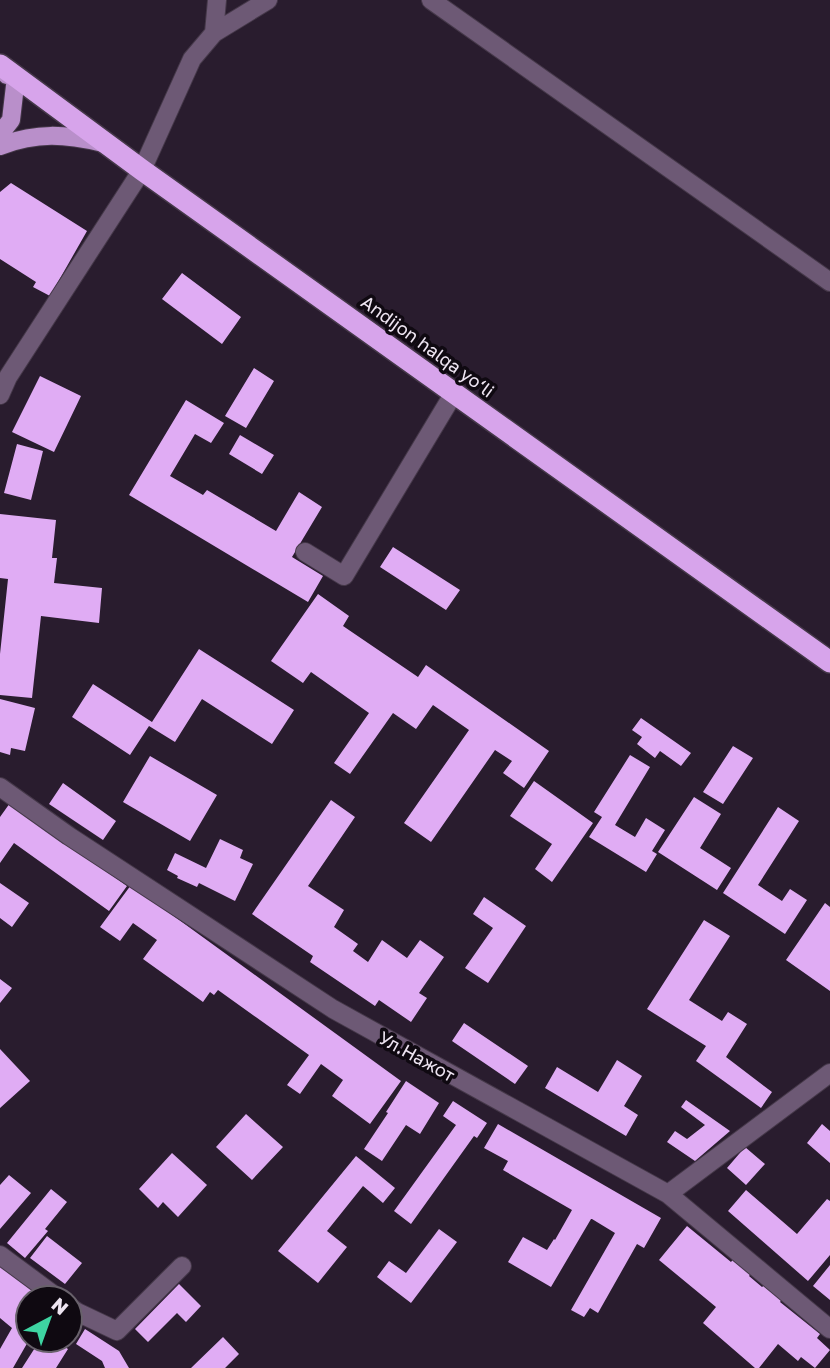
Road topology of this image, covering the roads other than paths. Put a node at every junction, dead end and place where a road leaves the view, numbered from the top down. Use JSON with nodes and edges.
{"nodes":[{"id":1,"x":217,"y":0,"type":"edge"},
{"id":2,"x":268,"y":0,"type":"edge"},
{"id":3,"x":431,"y":0,"type":"edge"},
{"id":4,"x":214,"y":33,"type":"junction"},
{"id":5,"x":5,"y":72,"type":"edge"},
{"id":6,"x":0,"y":134,"type":"edge"},
{"id":7,"x":108,"y":145,"type":"junction"},
{"id":8,"x":0,"y":146,"type":"edge"},
{"id":9,"x":142,"y":170,"type":"junction"},
{"id":10,"x":830,"y":282,"type":"edge"},
{"id":11,"x":454,"y":393,"type":"junction"},
{"id":12,"x":0,"y":395,"type":"edge"},
{"id":13,"x":305,"y":552,"type":"dead end"},
{"id":14,"x":830,"y":662,"type":"edge"},
{"id":15,"x":0,"y":787,"type":"edge"},
{"id":16,"x":830,"y":1073,"type":"edge"},
{"id":17,"x":668,"y":1194,"type":"junction"},
{"id":18,"x":0,"y":1255,"type":"edge"},
{"id":19,"x":182,"y":1266,"type":"dead end"},
{"id":20,"x":39,"y":1284,"type":"edge"},
{"id":21,"x":84,"y":1315,"type":"edge"},
{"id":22,"x":830,"y":1329,"type":"edge"}],
"edges":[{"from":1,"to":4,"type":"street"},
{"from":2,"to":4,"type":"street"},
{"from":3,"to":10,"type":"street"},
{"from":4,"to":9,"type":"street"},
{"from":5,"to":6,"type":"main road"},
{"from":5,"to":7,"type":"highway","name":"Andijon halqa yo‘li"},
{"from":7,"to":8,"type":"main road"},
{"from":7,"to":9,"type":"highway","name":"Andijon halqa yo‘li"},
{"from":9,"to":11,"type":"highway","name":"Andijon halqa yo‘li"},
{"from":9,"to":12,"type":"street"},
{"from":11,"to":13,"type":"street"},
{"from":11,"to":14,"type":"highway","name":"Andijon halqa yo‘li"},
{"from":15,"to":17,"type":"street","name":"Ул.Нажот"},
{"from":16,"to":17,"type":"street"},
{"from":17,"to":22,"type":"street","name":"Ул.Нажот"},
{"from":18,"to":20,"type":"street"},
{"from":19,"to":21,"type":"street"}]}
